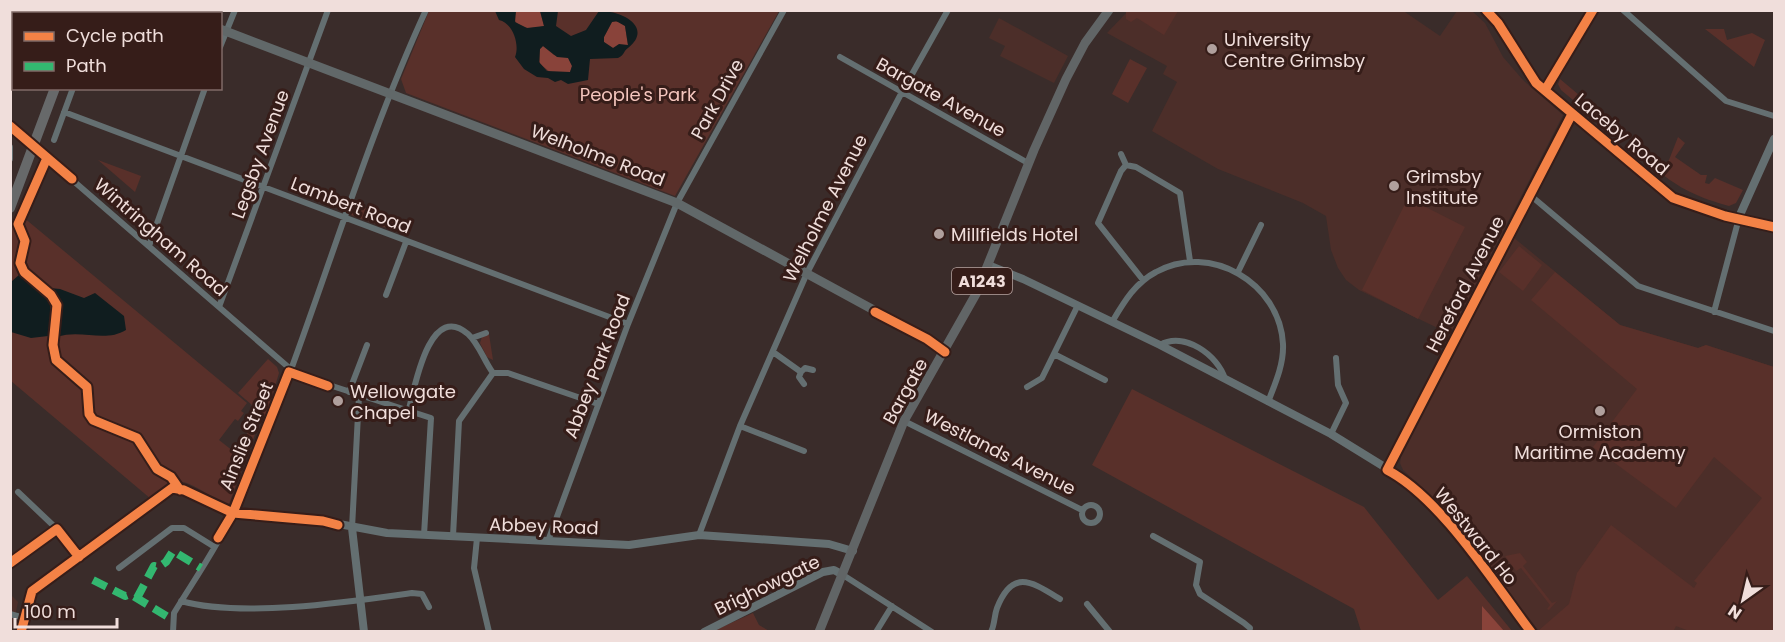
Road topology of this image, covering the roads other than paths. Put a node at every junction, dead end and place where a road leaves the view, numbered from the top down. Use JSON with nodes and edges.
{"nodes":[{"id":1,"x":235,"y":10,"type":"edge"},
{"id":2,"x":328,"y":10,"type":"edge"},
{"id":3,"x":426,"y":10,"type":"edge"},
{"id":4,"x":784,"y":10,"type":"edge"},
{"id":5,"x":948,"y":10,"type":"edge"},
{"id":6,"x":1109,"y":10,"type":"edge"},
{"id":7,"x":1486,"y":10,"type":"edge"},
{"id":8,"x":1593,"y":10,"type":"edge"},
{"id":9,"x":1623,"y":10,"type":"edge"},
{"id":10,"x":224,"y":30,"type":"edge"},
{"id":11,"x":840,"y":57,"type":"dead end"},
{"id":12,"x":309,"y":63,"type":"junction"},
{"id":13,"x":54,"y":90,"type":"edge"},
{"id":14,"x":72,"y":90,"type":"edge"},
{"id":15,"x":204,"y":90,"type":"edge"},
{"id":16,"x":1545,"y":90,"type":"junction"},
{"id":17,"x":902,"y":92,"type":"junction"},
{"id":18,"x":389,"y":93,"type":"junction"},
{"id":19,"x":64,"y":112,"type":"junction"},
{"id":20,"x":1572,"y":114,"type":"junction"},
{"id":21,"x":1774,"y":116,"type":"edge"},
{"id":22,"x":10,"y":126,"type":"edge"},
{"id":23,"x":1774,"y":139,"type":"edge"},
{"id":24,"x":54,"y":140,"type":"dead end"},
{"id":25,"x":10,"y":147,"type":"edge"},
{"id":26,"x":1121,"y":154,"type":"dead end"},
{"id":27,"x":181,"y":157,"type":"junction"},
{"id":28,"x":10,"y":159,"type":"edge"},
{"id":29,"x":1028,"y":164,"type":"junction"},
{"id":30,"x":1126,"y":165,"type":"junction"},
{"id":31,"x":264,"y":188,"type":"junction"},
{"id":32,"x":1530,"y":195,"type":"junction"},
{"id":33,"x":677,"y":203,"type":"junction"},
{"id":34,"x":10,"y":208,"type":"edge"},
{"id":35,"x":1739,"y":217,"type":"junction"},
{"id":36,"x":345,"y":218,"type":"junction"},
{"id":37,"x":1260,"y":225,"type":"dead end"},
{"id":38,"x":1774,"y":227,"type":"edge"},
{"id":39,"x":406,"y":242,"type":"junction"},
{"id":40,"x":149,"y":246,"type":"junction"},
{"id":41,"x":1190,"y":261,"type":"junction"},
{"id":42,"x":988,"y":265,"type":"junction"},
{"id":43,"x":1238,"y":272,"type":"junction"},
{"id":44,"x":807,"y":273,"type":"junction"},
{"id":45,"x":1143,"y":280,"type":"junction"},
{"id":46,"x":386,"y":295,"type":"dead end"},
{"id":47,"x":1078,"y":306,"type":"junction"},
{"id":48,"x":219,"y":307,"type":"junction"},
{"id":49,"x":1714,"y":312,"type":"junction"},
{"id":50,"x":1112,"y":322,"type":"junction"},
{"id":51,"x":628,"y":324,"type":"junction"},
{"id":52,"x":1774,"y":331,"type":"edge"},
{"id":53,"x":486,"y":333,"type":"dead end"},
{"id":54,"x":472,"y":338,"type":"junction"},
{"id":55,"x":367,"y":345,"type":"dead end"},
{"id":56,"x":1160,"y":345,"type":"junction"},
{"id":57,"x":773,"y":352,"type":"junction"},
{"id":58,"x":945,"y":352,"type":"junction"},
{"id":59,"x":1054,"y":354,"type":"junction"},
{"id":60,"x":1336,"y":358,"type":"dead end"},
{"id":61,"x":813,"y":370,"type":"dead end"},
{"id":62,"x":289,"y":372,"type":"junction"},
{"id":63,"x":801,"y":372,"type":"junction"},
{"id":64,"x":494,"y":373,"type":"junction"},
{"id":65,"x":1225,"y":379,"type":"junction"},
{"id":66,"x":1105,"y":380,"type":"dead end"},
{"id":67,"x":804,"y":384,"type":"dead end"},
{"id":68,"x":1027,"y":387,"type":"dead end"},
{"id":69,"x":349,"y":392,"type":"junction"},
{"id":70,"x":359,"y":396,"type":"junction"},
{"id":71,"x":1268,"y":402,"type":"junction"},
{"id":72,"x":598,"y":404,"type":"junction"},
{"id":73,"x":408,"y":412,"type":"junction"},
{"id":74,"x":904,"y":421,"type":"junction"},
{"id":75,"x":740,"y":426,"type":"junction"},
{"id":76,"x":1331,"y":434,"type":"junction"},
{"id":77,"x":804,"y":451,"type":"dead end"},
{"id":78,"x":1387,"y":470,"type":"junction"},
{"id":79,"x":18,"y":492,"type":"dead end"},
{"id":80,"x":1082,"y":510,"type":"dead end"},
{"id":81,"x":233,"y":513,"type":"junction"},
{"id":82,"x":352,"y":528,"type":"junction"},
{"id":83,"x":424,"y":535,"type":"junction"},
{"id":84,"x":699,"y":535,"type":"junction"},
{"id":85,"x":453,"y":536,"type":"junction"},
{"id":86,"x":1153,"y":536,"type":"dead end"},
{"id":87,"x":477,"y":538,"type":"junction"},
{"id":88,"x":548,"y":541,"type":"junction"},
{"id":89,"x":213,"y":546,"type":"junction"},
{"id":90,"x":853,"y":551,"type":"junction"},
{"id":91,"x":79,"y":557,"type":"junction"},
{"id":92,"x":119,"y":568,"type":"dead end"},
{"id":93,"x":843,"y":575,"type":"junction"},
{"id":94,"x":1060,"y":599,"type":"dead end"},
{"id":95,"x":360,"y":600,"type":"junction"},
{"id":96,"x":182,"y":601,"type":"junction"},
{"id":97,"x":1087,"y":604,"type":"dead end"},
{"id":98,"x":892,"y":606,"type":"junction"},
{"id":99,"x":429,"y":607,"type":"dead end"},
{"id":100,"x":10,"y":614,"type":"edge"},
{"id":101,"x":24,"y":618,"type":"junction"},
{"id":102,"x":21,"y":632,"type":"edge"},
{"id":103,"x":173,"y":632,"type":"edge"},
{"id":104,"x":364,"y":632,"type":"edge"},
{"id":105,"x":489,"y":632,"type":"edge"},
{"id":106,"x":704,"y":632,"type":"edge"},
{"id":107,"x":819,"y":632,"type":"edge"},
{"id":108,"x":876,"y":632,"type":"edge"},
{"id":109,"x":932,"y":632,"type":"edge"},
{"id":110,"x":992,"y":632,"type":"edge"},
{"id":111,"x":1110,"y":632,"type":"edge"},
{"id":112,"x":1249,"y":632,"type":"edge"},
{"id":113,"x":1531,"y":632,"type":"edge"}],
"edges":[{"from":1,"to":10,"type":"street"},
{"from":2,"to":12,"type":"street","name":"Legsby Avenue"},
{"from":3,"to":18,"type":"street"},
{"from":4,"to":33,"type":"street","name":"Park Drive"},
{"from":5,"to":17,"type":"street","name":"Welholme Avenue"},
{"from":6,"to":29,"type":"main road","name":"Bargate","number":"A1243"},
{"from":7,"to":16,"type":"highway","name":"Laceby Road"},
{"from":8,"to":16,"type":"street"},
{"from":9,"to":21,"type":"street"},
{"from":10,"to":12,"type":"main road","name":"Welholme Road"},
{"from":11,"to":17,"type":"street","name":"Bargate Avenue"},
{"from":12,"to":18,"type":"main road","name":"Welholme Road"},
{"from":12,"to":31,"type":"street","name":"Legsby Avenue"},
{"from":13,"to":34,"type":"highway"},
{"from":14,"to":19,"type":"street"},
{"from":15,"to":27,"type":"street"},
{"from":16,"to":20,"type":"highway","name":"Laceby Road"},
{"from":17,"to":29,"type":"street","name":"Bargate Avenue"},
{"from":17,"to":44,"type":"street","name":"Welholme Avenue"},
{"from":18,"to":33,"type":"main road","name":"Welholme Road"},
{"from":18,"to":36,"type":"street","name":"Ainslie Street"},
{"from":19,"to":24,"type":"street"},
{"from":19,"to":27,"type":"street","name":"Lambert Road"},
{"from":20,"to":32,"type":"street","name":"Hereford Avenue"},
{"from":20,"to":35,"type":"highway","name":"Laceby Road"},
{"from":22,"to":40,"type":"street","name":"Wintringham Road"},
{"from":23,"to":35,"type":"street"},
{"from":25,"to":28,"type":"street"},
{"from":26,"to":30,"type":"street"},
{"from":27,"to":31,"type":"street","name":"Lambert Road"},
{"from":27,"to":40,"type":"street"},
{"from":29,"to":42,"type":"main road","name":"Bargate","number":"A1243"},
{"from":30,"to":41,"type":"street"},
{"from":30,"to":45,"type":"street"},
{"from":31,"to":36,"type":"street","name":"Lambert Road"},
{"from":31,"to":48,"type":"street","name":"Legsby Avenue"},
{"from":32,"to":49,"type":"street"},
{"from":32,"to":78,"type":"street","name":"Hereford Avenue"},
{"from":33,"to":44,"type":"main road","name":"Welholme Road"},
{"from":33,"to":51,"type":"street","name":"Abbey Park Road"},
{"from":35,"to":38,"type":"highway","name":"Laceby Road"},
{"from":35,"to":49,"type":"street"},
{"from":36,"to":39,"type":"street","name":"Lambert Road"},
{"from":36,"to":62,"type":"street","name":"Ainslie Street"},
{"from":37,"to":43,"type":"street"},
{"from":39,"to":46,"type":"street"},
{"from":39,"to":51,"type":"street","name":"Lambert Road"},
{"from":40,"to":48,"type":"street","name":"Wintringham Road"},
{"from":41,"to":43,"type":"street"},
{"from":41,"to":45,"type":"street"},
{"from":42,"to":47,"type":"street","name":"Westward Ho"},
{"from":42,"to":58,"type":"main road","name":"Bargate","number":"A1243"},
{"from":43,"to":71,"type":"street"},
{"from":44,"to":57,"type":"street","name":"Welholme Avenue"},
{"from":44,"to":58,"type":"main road","name":"Welholme Road"},
{"from":45,"to":50,"type":"street"},
{"from":47,"to":50,"type":"street","name":"Westward Ho"},
{"from":47,"to":59,"type":"street"},
{"from":48,"to":62,"type":"street","name":"Wintringham Road"},
{"from":49,"to":52,"type":"street"},
{"from":50,"to":56,"type":"street","name":"Westward Ho"},
{"from":51,"to":72,"type":"street","name":"Abbey Park Road"},
{"from":53,"to":54,"type":"street"},
{"from":54,"to":64,"type":"street"},
{"from":54,"to":73,"type":"street"},
{"from":55,"to":69,"type":"street"},
{"from":56,"to":65,"type":"street","name":"Westward Ho"},
{"from":56,"to":65,"type":"street","name":"Westward Ho"},
{"from":57,"to":63,"type":"street"},
{"from":57,"to":75,"type":"street","name":"Welholme Avenue"},
{"from":58,"to":74,"type":"main road","name":"Bargate","number":"A1243"},
{"from":59,"to":66,"type":"street"},
{"from":59,"to":68,"type":"street"},
{"from":60,"to":76,"type":"street"},
{"from":61,"to":63,"type":"street"},
{"from":62,"to":69,"type":"street"},
{"from":62,"to":81,"type":"street","name":"Ainslie Street"},
{"from":63,"to":67,"type":"street"},
{"from":64,"to":72,"type":"street"},
{"from":64,"to":85,"type":"street"},
{"from":65,"to":71,"type":"street","name":"Westward Ho"},
{"from":69,"to":70,"type":"street"},
{"from":70,"to":73,"type":"street"},
{"from":70,"to":82,"type":"street"},
{"from":71,"to":76,"type":"street","name":"Westward Ho"},
{"from":72,"to":88,"type":"street","name":"Abbey Park Road"},
{"from":73,"to":83,"type":"street"},
{"from":74,"to":80,"type":"street","name":"Westlands Avenue"},
{"from":74,"to":90,"type":"main road","name":"Bargate","number":"A1243"},
{"from":75,"to":77,"type":"street"},
{"from":75,"to":84,"type":"street","name":"Welholme Avenue"},
{"from":76,"to":78,"type":"street","name":"Westward Ho"},
{"from":78,"to":113,"type":"street","name":"Westward Ho"},
{"from":79,"to":91,"type":"street"},
{"from":81,"to":82,"type":"street","name":"Abbey Road"},
{"from":81,"to":89,"type":"street","name":"Ainslie Street"},
{"from":81,"to":91,"type":"street"},
{"from":82,"to":83,"type":"street","name":"Abbey Road"},
{"from":82,"to":95,"type":"street"},
{"from":83,"to":85,"type":"street","name":"Abbey Road"},
{"from":84,"to":88,"type":"street","name":"Abbey Road"},
{"from":84,"to":90,"type":"street","name":"Abbey Road"},
{"from":85,"to":87,"type":"street","name":"Abbey Road"},
{"from":86,"to":112,"type":"street"},
{"from":87,"to":88,"type":"street","name":"Abbey Road"},
{"from":87,"to":105,"type":"street"},
{"from":89,"to":92,"type":"street"},
{"from":89,"to":96,"type":"street","name":"Ainslie Street"},
{"from":90,"to":93,"type":"main road","name":"Bargate","number":"A1243"},
{"from":91,"to":101,"type":"street"},
{"from":93,"to":98,"type":"street"},
{"from":93,"to":106,"type":"street","name":"Brighowgate"},
{"from":93,"to":107,"type":"main road","name":"Bargate","number":"A1243"},
{"from":94,"to":110,"type":"street"},
{"from":95,"to":96,"type":"street"},
{"from":95,"to":99,"type":"street"},
{"from":95,"to":104,"type":"street"},
{"from":96,"to":103,"type":"street","name":"Ainslie Street"},
{"from":97,"to":111,"type":"street"},
{"from":98,"to":108,"type":"street"},
{"from":98,"to":109,"type":"street"},
{"from":100,"to":101,"type":"street"},
{"from":101,"to":102,"type":"street"}]}
